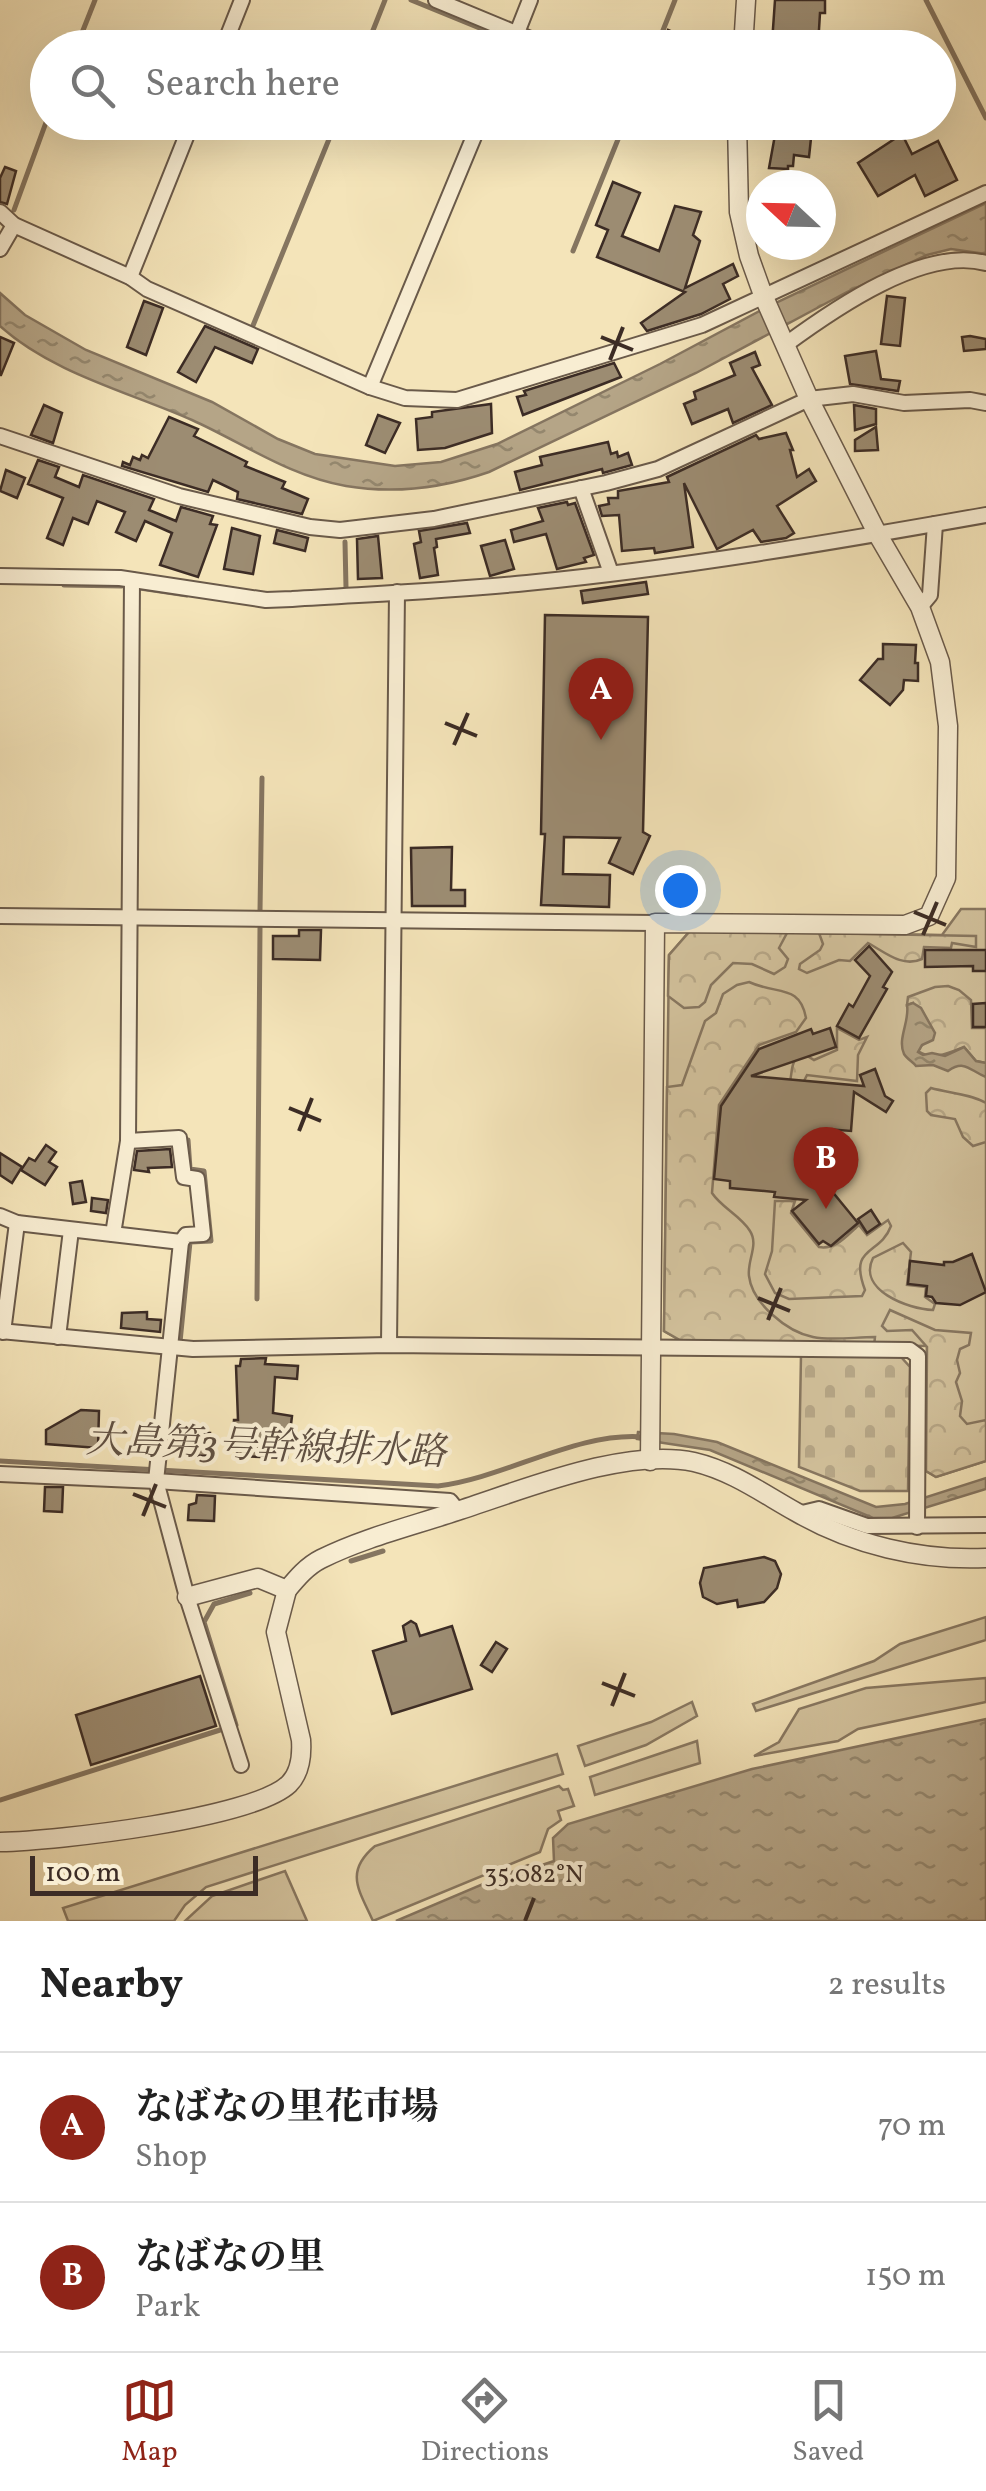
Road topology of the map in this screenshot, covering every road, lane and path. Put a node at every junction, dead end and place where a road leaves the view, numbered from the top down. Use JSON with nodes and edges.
{"nodes":[{"id":1,"x":242,"y":0,"type":"edge"},
{"id":2,"x":436,"y":0,"type":"edge"},
{"id":3,"x":530,"y":0,"type":"edge"},
{"id":4,"x":746,"y":0,"type":"edge"},
{"id":5,"x":230,"y":30,"type":"edge"},
{"id":6,"x":493,"y":30,"type":"edge"},
{"id":7,"x":518,"y":30,"type":"edge"},
{"id":8,"x":744,"y":30,"type":"edge"},
{"id":9,"x":185,"y":140,"type":"edge"},
{"id":10,"x":473,"y":140,"type":"edge"},
{"id":11,"x":737,"y":140,"type":"edge"},
{"id":12,"x":986,"y":192,"type":"edge"},
{"id":13,"x":0,"y":212,"type":"edge"},
{"id":14,"x":14,"y":224,"type":"junction"},
{"id":15,"x":0,"y":248,"type":"edge"},
{"id":16,"x":986,"y":263,"type":"edge"},
{"id":17,"x":130,"y":277,"type":"junction"},
{"id":18,"x":762,"y":295,"type":"junction"},
{"id":19,"x":784,"y":342,"type":"junction"},
{"id":20,"x":370,"y":387,"type":"junction"},
{"id":21,"x":809,"y":400,"type":"junction"},
{"id":22,"x":986,"y":404,"type":"edge"},
{"id":23,"x":0,"y":436,"type":"edge"},
{"id":24,"x":581,"y":488,"type":"junction"},
{"id":25,"x":986,"y":514,"type":"edge"},
{"id":26,"x":934,"y":524,"type":"junction"},
{"id":27,"x":878,"y":535,"type":"junction"},
{"id":28,"x":611,"y":573,"type":"junction"},
{"id":29,"x":0,"y":576,"type":"edge"},
{"id":30,"x":132,"y":580,"type":"junction"},
{"id":31,"x":397,"y":592,"type":"junction"},
{"id":32,"x":920,"y":606,"type":"junction"},
{"id":33,"x":0,"y":916,"type":"edge"},
{"id":34,"x":129,"y":917,"type":"junction"},
{"id":35,"x":394,"y":920,"type":"junction"},
{"id":36,"x":654,"y":923,"type":"junction"},
{"id":37,"x":128,"y":1141,"type":"junction"},
{"id":38,"x":0,"y":1216,"type":"edge"},
{"id":39,"x":17,"y":1223,"type":"junction"},
{"id":40,"x":71,"y":1230,"type":"junction"},
{"id":41,"x":113,"y":1234,"type":"junction"},
{"id":42,"x":181,"y":1242,"type":"junction"},
{"id":43,"x":2,"y":1331,"type":"edge"},
{"id":44,"x":58,"y":1337,"type":"junction"},
{"id":45,"x":389,"y":1345,"type":"junction"},
{"id":46,"x":168,"y":1347,"type":"junction"},
{"id":47,"x":650,"y":1349,"type":"junction"},
{"id":48,"x":650,"y":1455,"type":"junction"},
{"id":49,"x":157,"y":1473,"type":"junction"},
{"id":50,"x":0,"y":1474,"type":"edge"},
{"id":51,"x":458,"y":1511,"type":"junction"},
{"id":52,"x":798,"y":1514,"type":"junction"},
{"id":53,"x":918,"y":1521,"type":"junction"},
{"id":54,"x":986,"y":1525,"type":"edge"},
{"id":55,"x":986,"y":1558,"type":"edge"},
{"id":56,"x":286,"y":1590,"type":"junction"},
{"id":57,"x":187,"y":1596,"type":"junction"},
{"id":58,"x":241,"y":1765,"type":"dead end"},
{"id":59,"x":0,"y":1842,"type":"edge"}],
"edges":[{"from":1,"to":5,"type":"street"},
{"from":2,"to":6,"type":"street"},
{"from":3,"to":7,"type":"street"},
{"from":4,"to":8,"type":"street"},
{"from":9,"to":17,"type":"street"},
{"from":10,"to":20,"type":"street"},
{"from":11,"to":18,"type":"street"},
{"from":12,"to":18,"type":"street"},
{"from":13,"to":14,"type":"street"},
{"from":14,"to":15,"type":"street"},
{"from":14,"to":17,"type":"street"},
{"from":16,"to":19,"type":"street"},
{"from":17,"to":20,"type":"street"},
{"from":18,"to":19,"type":"street"},
{"from":18,"to":20,"type":"street"},
{"from":19,"to":21,"type":"street"},
{"from":21,"to":22,"type":"street"},
{"from":21,"to":24,"type":"street"},
{"from":21,"to":27,"type":"street"},
{"from":23,"to":24,"type":"street"},
{"from":24,"to":28,"type":"street"},
{"from":25,"to":26,"type":"street"},
{"from":26,"to":27,"type":"street"},
{"from":26,"to":32,"type":"street"},
{"from":27,"to":28,"type":"street"},
{"from":27,"to":32,"type":"street"},
{"from":28,"to":31,"type":"street"},
{"from":29,"to":30,"type":"street"},
{"from":30,"to":31,"type":"street"},
{"from":30,"to":34,"type":"street"},
{"from":31,"to":35,"type":"street"},
{"from":32,"to":36,"type":"street"},
{"from":33,"to":34,"type":"street"},
{"from":34,"to":35,"type":"street"},
{"from":34,"to":37,"type":"street"},
{"from":35,"to":36,"type":"street"},
{"from":35,"to":45,"type":"street"},
{"from":36,"to":47,"type":"street"},
{"from":37,"to":41,"type":"street"},
{"from":37,"to":42,"type":"street"},
{"from":38,"to":39,"type":"street"},
{"from":39,"to":40,"type":"street"},
{"from":39,"to":43,"type":"street"},
{"from":40,"to":41,"type":"street"},
{"from":40,"to":44,"type":"street"},
{"from":41,"to":42,"type":"street"},
{"from":42,"to":46,"type":"street"},
{"from":43,"to":44,"type":"street"},
{"from":44,"to":46,"type":"street"},
{"from":45,"to":46,"type":"street"},
{"from":45,"to":47,"type":"street"},
{"from":46,"to":49,"type":"street"},
{"from":47,"to":48,"type":"street"},
{"from":47,"to":53,"type":"street"},
{"from":48,"to":51,"type":"street"},
{"from":48,"to":52,"type":"street"},
{"from":49,"to":50,"type":"street"},
{"from":49,"to":51,"type":"street"},
{"from":49,"to":57,"type":"street"},
{"from":51,"to":56,"type":"street"},
{"from":52,"to":53,"type":"street"},
{"from":52,"to":55,"type":"street"},
{"from":53,"to":54,"type":"street"},
{"from":56,"to":57,"type":"street"},
{"from":56,"to":59,"type":"street"},
{"from":57,"to":58,"type":"street"}]}
